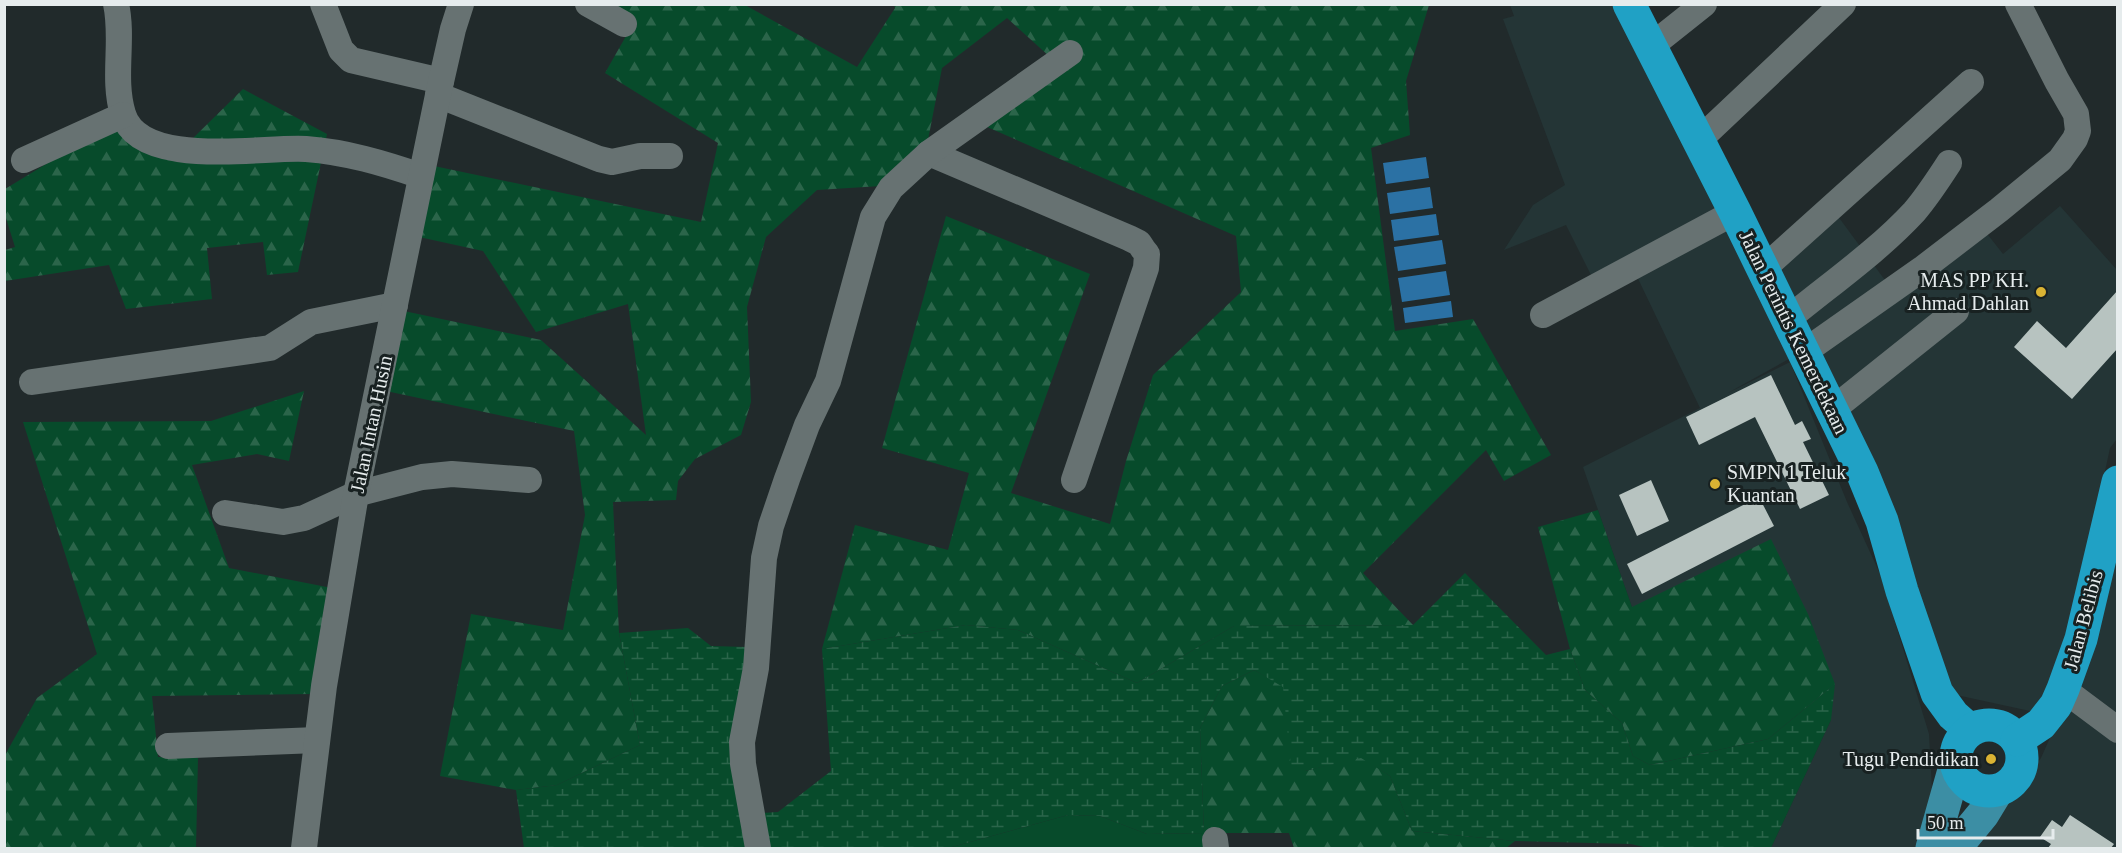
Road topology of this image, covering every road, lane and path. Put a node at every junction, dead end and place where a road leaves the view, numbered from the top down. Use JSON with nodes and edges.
{"nodes":[{"id":1,"x":117,"y":4,"type":"edge"},
{"id":2,"x":323,"y":4,"type":"edge"},
{"id":3,"x":461,"y":4,"type":"edge"},
{"id":4,"x":588,"y":4,"type":"edge"},
{"id":5,"x":1629,"y":4,"type":"edge"},
{"id":6,"x":1704,"y":4,"type":"edge"},
{"id":7,"x":1843,"y":4,"type":"edge"},
{"id":8,"x":2018,"y":4,"type":"edge"},
{"id":9,"x":624,"y":24,"type":"dead end"},
{"id":10,"x":1650,"y":47,"type":"junction"},
{"id":11,"x":1070,"y":53,"type":"dead end"},
{"id":12,"x":1971,"y":82,"type":"dead end"},
{"id":13,"x":439,"y":88,"type":"junction"},
{"id":14,"x":123,"y":115,"type":"junction"},
{"id":15,"x":1698,"y":141,"type":"junction"},
{"id":16,"x":929,"y":153,"type":"junction"},
{"id":17,"x":670,"y":156,"type":"dead end"},
{"id":18,"x":24,"y":160,"type":"dead end"},
{"id":19,"x":1949,"y":163,"type":"dead end"},
{"id":20,"x":421,"y":176,"type":"junction"},
{"id":21,"x":1735,"y":212,"type":"junction"},
{"id":22,"x":1763,"y":269,"type":"junction"},
{"id":23,"x":395,"y":305,"type":"junction"},
{"id":24,"x":1956,"y":311,"type":"dead end"},
{"id":25,"x":1543,"y":315,"type":"dead end"},
{"id":26,"x":1788,"y":319,"type":"junction"},
{"id":27,"x":1804,"y":352,"type":"junction"},
{"id":28,"x":32,"y":382,"type":"dead end"},
{"id":29,"x":1832,"y":410,"type":"junction"},
{"id":30,"x":530,"y":480,"type":"dead end"},
{"id":31,"x":1074,"y":480,"type":"dead end"},
{"id":32,"x":2118,"y":482,"type":"edge"},
{"id":33,"x":356,"y":494,"type":"junction"},
{"id":34,"x":225,"y":513,"type":"dead end"},
{"id":35,"x":2063,"y":689,"type":"junction"},
{"id":36,"x":1970,"y":730,"type":"junction"},
{"id":37,"x":2118,"y":730,"type":"edge"},
{"id":38,"x":317,"y":740,"type":"junction"},
{"id":39,"x":2017,"y":740,"type":"junction"},
{"id":40,"x":168,"y":746,"type":"dead end"},
{"id":41,"x":1956,"y":763,"type":"junction"},
{"id":42,"x":1997,"y":791,"type":"junction"},
{"id":43,"x":304,"y":849,"type":"edge"},
{"id":44,"x":758,"y":849,"type":"edge"},
{"id":45,"x":1932,"y":849,"type":"edge"},
{"id":46,"x":1955,"y":849,"type":"edge"}],
"edges":[{"from":1,"to":14,"type":"street"},
{"from":2,"to":13,"type":"street"},
{"from":3,"to":13,"type":"street","name":"Jalan Intan Husin"},
{"from":4,"to":9,"type":"street"},
{"from":5,"to":10,"type":"highway","name":"Jalan Perintis Kemerdekaan"},
{"from":6,"to":10,"type":"street"},
{"from":7,"to":15,"type":"street"},
{"from":8,"to":27,"type":"street"},
{"from":10,"to":15,"type":"highway","name":"Jalan Perintis Kemerdekaan"},
{"from":11,"to":16,"type":"street"},
{"from":12,"to":22,"type":"street"},
{"from":13,"to":17,"type":"street"},
{"from":13,"to":20,"type":"street","name":"Jalan Intan Husin"},
{"from":14,"to":18,"type":"street"},
{"from":14,"to":20,"type":"street"},
{"from":15,"to":21,"type":"highway","name":"Jalan Perintis Kemerdekaan"},
{"from":16,"to":31,"type":"street"},
{"from":16,"to":44,"type":"street"},
{"from":19,"to":26,"type":"street"},
{"from":20,"to":23,"type":"street","name":"Jalan Intan Husin"},
{"from":21,"to":22,"type":"highway","name":"Jalan Perintis Kemerdekaan"},
{"from":21,"to":25,"type":"street"},
{"from":22,"to":26,"type":"highway","name":"Jalan Perintis Kemerdekaan"},
{"from":23,"to":28,"type":"street"},
{"from":23,"to":33,"type":"street","name":"Jalan Intan Husin"},
{"from":24,"to":29,"type":"street"},
{"from":26,"to":27,"type":"highway","name":"Jalan Perintis Kemerdekaan"},
{"from":27,"to":29,"type":"highway","name":"Jalan Perintis Kemerdekaan"},
{"from":29,"to":36,"type":"highway","name":"Jalan Perintis Kemerdekaan"},
{"from":30,"to":33,"type":"street"},
{"from":32,"to":35,"type":"highway","name":"Jalan Belibis"},
{"from":33,"to":34,"type":"street"},
{"from":33,"to":38,"type":"street","name":"Jalan Intan Husin"},
{"from":35,"to":37,"type":"street"},
{"from":35,"to":39,"type":"highway","name":"Jalan Belibis"},
{"from":36,"to":39,"type":"highway"},
{"from":36,"to":41,"type":"highway"},
{"from":38,"to":40,"type":"street"},
{"from":38,"to":43,"type":"street","name":"Jalan Intan Husin"},
{"from":39,"to":42,"type":"highway"},
{"from":41,"to":42,"type":"highway"},
{"from":41,"to":45,"type":"main road"},
{"from":42,"to":46,"type":"main road"}]}
